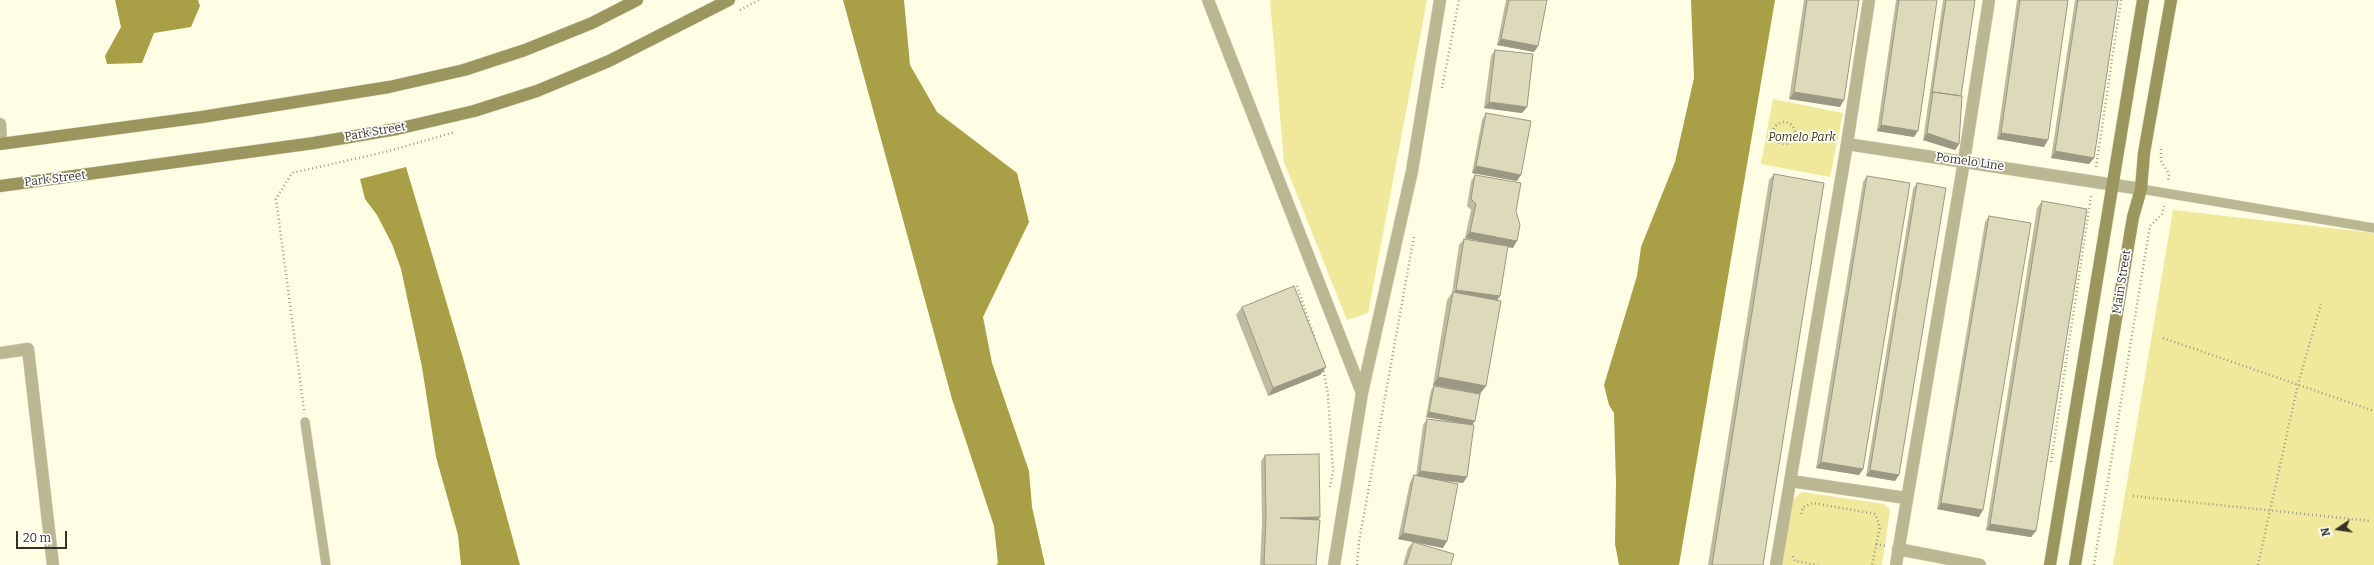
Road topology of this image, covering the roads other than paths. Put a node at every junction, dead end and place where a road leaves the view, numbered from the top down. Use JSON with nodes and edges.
{"nodes":[{"id":1,"x":637,"y":0,"type":"edge"},
{"id":2,"x":729,"y":0,"type":"edge"},
{"id":3,"x":1208,"y":0,"type":"edge"},
{"id":4,"x":1440,"y":0,"type":"edge"},
{"id":5,"x":1869,"y":0,"type":"edge"},
{"id":6,"x":1988,"y":0,"type":"edge"},
{"id":7,"x":2143,"y":0,"type":"edge"},
{"id":8,"x":2171,"y":0,"type":"edge"},
{"id":9,"x":0,"y":124,"type":"edge"},
{"id":10,"x":1,"y":144,"type":"edge"},
{"id":11,"x":1847,"y":144,"type":"junction"},
{"id":12,"x":1964,"y":161,"type":"junction"},
{"id":13,"x":2111,"y":185,"type":"junction"},
{"id":14,"x":0,"y":186,"type":"edge"},
{"id":15,"x":2141,"y":189,"type":"junction"},
{"id":16,"x":2374,"y":228,"type":"edge"},
{"id":17,"x":0,"y":353,"type":"edge"},
{"id":18,"x":1362,"y":393,"type":"junction"},
{"id":19,"x":305,"y":422,"type":"road end"},
{"id":20,"x":1790,"y":481,"type":"junction"},
{"id":21,"x":1906,"y":498,"type":"junction"},
{"id":22,"x":1898,"y":549,"type":"junction"},
{"id":23,"x":53,"y":565,"type":"edge"},
{"id":24,"x":326,"y":565,"type":"edge"},
{"id":25,"x":1334,"y":565,"type":"edge"},
{"id":26,"x":1776,"y":565,"type":"edge"},
{"id":27,"x":1896,"y":565,"type":"edge"},
{"id":28,"x":1980,"y":565,"type":"edge"},
{"id":29,"x":2050,"y":565,"type":"edge"},
{"id":30,"x":2075,"y":565,"type":"edge"}],
"edges":[{"from":1,"to":10,"type":"street"},
{"from":2,"to":14,"type":"street","name":"Park Street"},
{"from":3,"to":18,"type":"street"},
{"from":4,"to":18,"type":"street"},
{"from":5,"to":11,"type":"street"},
{"from":6,"to":12,"type":"street"},
{"from":7,"to":13,"type":"street","name":"Main Street"},
{"from":8,"to":15,"type":"street","name":"Main Street"},
{"from":9,"to":10,"type":"street"},
{"from":11,"to":12,"type":"street","name":"Pomelo Line"},
{"from":11,"to":20,"type":"street"},
{"from":12,"to":13,"type":"street","name":"Pomelo Line"},
{"from":12,"to":21,"type":"street"},
{"from":13,"to":15,"type":"street","name":"Pomelo Line"},
{"from":13,"to":29,"type":"street","name":"Main Street"},
{"from":15,"to":16,"type":"lane"},
{"from":15,"to":30,"type":"street","name":"Main Street"},
{"from":17,"to":23,"type":"street"},
{"from":18,"to":25,"type":"street"},
{"from":19,"to":24,"type":"lane"},
{"from":20,"to":21,"type":"street"},
{"from":20,"to":26,"type":"street"},
{"from":21,"to":22,"type":"street"},
{"from":22,"to":27,"type":"street"},
{"from":22,"to":28,"type":"street"}]}
